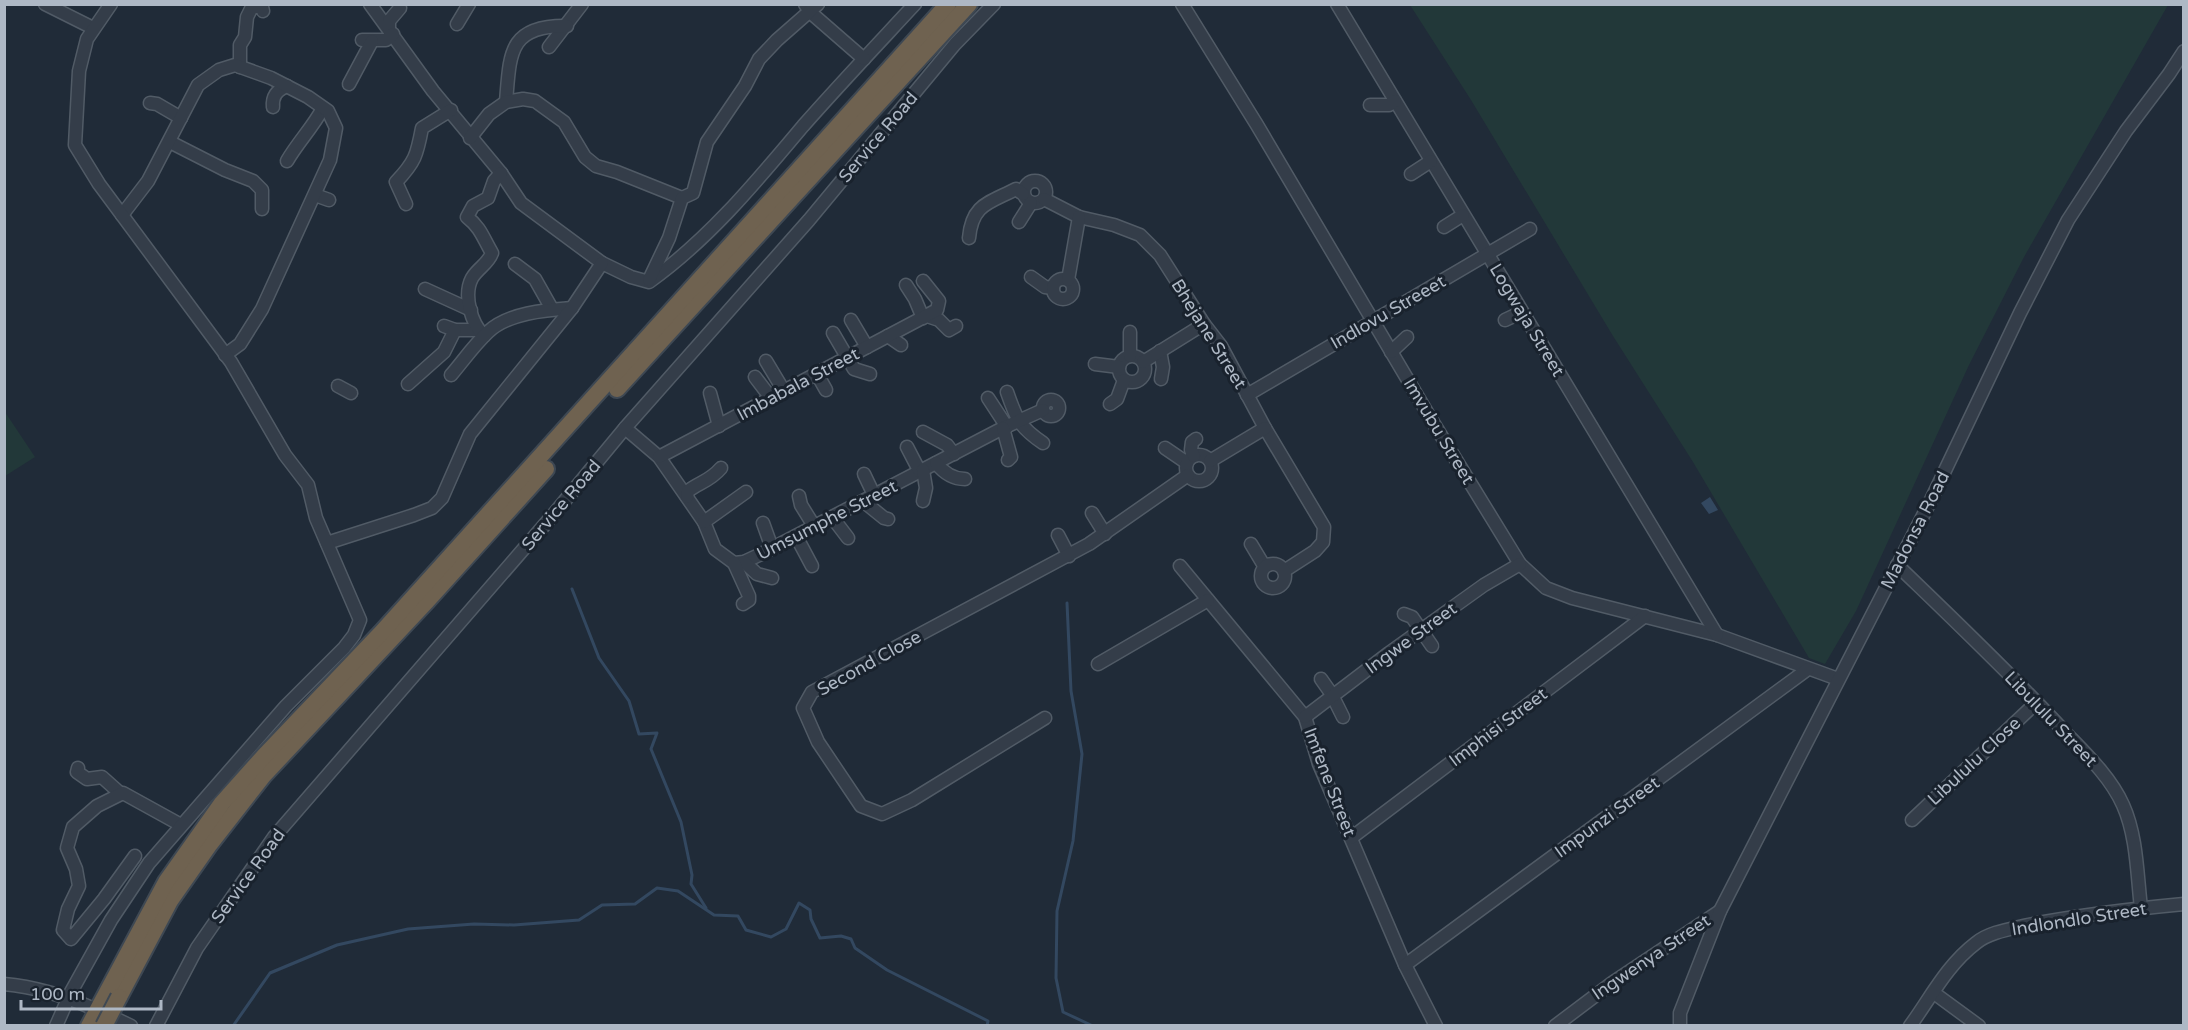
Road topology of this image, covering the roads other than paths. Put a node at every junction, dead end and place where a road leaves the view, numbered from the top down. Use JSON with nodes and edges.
{"nodes":[{"id":1,"x":45,"y":4,"type":"edge"},
{"id":2,"x":111,"y":4,"type":"edge"},
{"id":3,"x":370,"y":4,"type":"edge"},
{"id":4,"x":469,"y":4,"type":"edge"},
{"id":5,"x":582,"y":4,"type":"edge"},
{"id":6,"x":915,"y":4,"type":"edge"},
{"id":7,"x":948,"y":4,"type":"edge"},
{"id":8,"x":969,"y":4,"type":"edge"},
{"id":9,"x":994,"y":4,"type":"edge"},
{"id":10,"x":1182,"y":4,"type":"edge"},
{"id":11,"x":1337,"y":4,"type":"edge"},
{"id":12,"x":811,"y":7,"type":"edge"},
{"id":13,"x":400,"y":8,"type":"dead end"},
{"id":14,"x":263,"y":11,"type":"dead end"},
{"id":15,"x":457,"y":24,"type":"dead end"},
{"id":16,"x":567,"y":26,"type":"junction"},
{"id":17,"x":93,"y":28,"type":"junction"},
{"id":18,"x":391,"y":32,"type":"junction"},
{"id":19,"x":549,"y":47,"type":"dead end"},
{"id":20,"x":2184,"y":51,"type":"edge"},
{"id":21,"x":864,"y":59,"type":"junction"},
{"id":22,"x":240,"y":67,"type":"junction"},
{"id":23,"x":349,"y":84,"type":"dead end"},
{"id":24,"x":287,"y":86,"type":"junction"},
{"id":25,"x":1395,"y":101,"type":"junction"},
{"id":26,"x":506,"y":102,"type":"junction"},
{"id":27,"x":150,"y":103,"type":"dead end"},
{"id":28,"x":1370,"y":105,"type":"dead end"},
{"id":29,"x":317,"y":106,"type":"junction"},
{"id":30,"x":273,"y":107,"type":"dead end"},
{"id":31,"x":451,"y":110,"type":"junction"},
{"id":32,"x":181,"y":118,"type":"junction"},
{"id":33,"x":470,"y":138,"type":"junction"},
{"id":34,"x":170,"y":142,"type":"junction"},
{"id":35,"x":287,"y":161,"type":"dead end"},
{"id":36,"x":1431,"y":161,"type":"junction"},
{"id":37,"x":501,"y":173,"type":"junction"},
{"id":38,"x":1411,"y":174,"type":"dead end"},
{"id":39,"x":315,"y":195,"type":"junction"},
{"id":40,"x":682,"y":198,"type":"junction"},
{"id":41,"x":1027,"y":198,"type":"junction"},
{"id":42,"x":1044,"y":199,"type":"junction"},
{"id":43,"x":329,"y":200,"type":"dead end"},
{"id":44,"x":406,"y":204,"type":"dead end"},
{"id":45,"x":262,"y":209,"type":"dead end"},
{"id":46,"x":122,"y":214,"type":"junction"},
{"id":47,"x":1464,"y":215,"type":"junction"},
{"id":48,"x":1078,"y":217,"type":"junction"},
{"id":49,"x":1019,"y":222,"type":"dead end"},
{"id":50,"x":1444,"y":227,"type":"dead end"},
{"id":51,"x":1530,"y":229,"type":"dead end"},
{"id":52,"x":969,"y":238,"type":"dead end"},
{"id":53,"x":1487,"y":254,"type":"junction"},
{"id":54,"x":602,"y":263,"type":"junction"},
{"id":55,"x":515,"y":264,"type":"dead end"},
{"id":56,"x":1031,"y":277,"type":"dead end"},
{"id":57,"x":1068,"y":280,"type":"junction"},
{"id":58,"x":923,"y":281,"type":"dead end"},
{"id":59,"x":649,"y":282,"type":"junction"},
{"id":60,"x":906,"y":285,"type":"dead end"},
{"id":61,"x":1053,"y":288,"type":"junction"},
{"id":62,"x":425,"y":289,"type":"dead end"},
{"id":63,"x":572,"y":308,"type":"junction"},
{"id":64,"x":552,"y":309,"type":"junction"},
{"id":65,"x":471,"y":310,"type":"junction"},
{"id":66,"x":1521,"y":312,"type":"junction"},
{"id":67,"x":929,"y":314,"type":"junction"},
{"id":68,"x":851,"y":320,"type":"dead end"},
{"id":69,"x":1373,"y":320,"type":"junction"},
{"id":70,"x":1505,"y":320,"type":"dead end"},
{"id":71,"x":1204,"y":324,"type":"junction"},
{"id":72,"x":956,"y":326,"type":"dead end"},
{"id":73,"x":1130,"y":332,"type":"dead end"},
{"id":74,"x":482,"y":333,"type":"junction"},
{"id":75,"x":833,"y":333,"type":"dead end"},
{"id":76,"x":888,"y":336,"type":"junction"},
{"id":77,"x":1407,"y":337,"type":"dead end"},
{"id":78,"x":901,"y":345,"type":"dead end"},
{"id":79,"x":867,"y":347,"type":"junction"},
{"id":80,"x":1160,"y":351,"type":"junction"},
{"id":81,"x":1391,"y":351,"type":"junction"},
{"id":82,"x":225,"y":355,"type":"junction"},
{"id":83,"x":1130,"y":356,"type":"junction"},
{"id":84,"x":848,"y":359,"type":"junction"},
{"id":85,"x":766,"y":361,"type":"dead end"},
{"id":86,"x":1143,"y":362,"type":"junction"},
{"id":87,"x":1095,"y":364,"type":"dead end"},
{"id":88,"x":1119,"y":367,"type":"junction"},
{"id":89,"x":817,"y":374,"type":"junction"},
{"id":90,"x":870,"y":374,"type":"dead end"},
{"id":91,"x":451,"y":375,"type":"dead end"},
{"id":92,"x":755,"y":377,"type":"dead end"},
{"id":93,"x":1161,"y":379,"type":"dead end"},
{"id":94,"x":1124,"y":380,"type":"junction"},
{"id":95,"x":408,"y":384,"type":"dead end"},
{"id":96,"x":338,"y":386,"type":"dead end"},
{"id":97,"x":826,"y":390,"type":"dead end"},
{"id":98,"x":784,"y":391,"type":"junction"},
{"id":99,"x":1007,"y":392,"type":"dead end"},
{"id":100,"x":351,"y":393,"type":"dead end"},
{"id":101,"x":710,"y":393,"type":"dead end"},
{"id":102,"x":1247,"y":395,"type":"junction"},
{"id":103,"x":771,"y":398,"type":"junction"},
{"id":104,"x":988,"y":398,"type":"dead end"},
{"id":105,"x":1110,"y":404,"type":"dead end"},
{"id":106,"x":1043,"y":410,"type":"dead end"},
{"id":107,"x":719,"y":426,"type":"junction"},
{"id":108,"x":1010,"y":426,"type":"junction"},
{"id":109,"x":1265,"y":428,"type":"junction"},
{"id":110,"x":625,"y":429,"type":"junction"},
{"id":111,"x":923,"y":432,"type":"dead end"},
{"id":112,"x":1196,"y":439,"type":"dead end"},
{"id":113,"x":1043,"y":443,"type":"dead end"},
{"id":114,"x":907,"y":447,"type":"dead end"},
{"id":115,"x":1165,"y":448,"type":"dead end"},
{"id":116,"x":954,"y":454,"type":"junction"},
{"id":117,"x":659,"y":457,"type":"junction"},
{"id":118,"x":1008,"y":460,"type":"dead end"},
{"id":119,"x":1210,"y":461,"type":"junction"},
{"id":120,"x":936,"y":463,"type":"junction"},
{"id":121,"x":1190,"y":465,"type":"junction"},
{"id":122,"x":721,"y":468,"type":"dead end"},
{"id":123,"x":921,"y":471,"type":"junction"},
{"id":124,"x":864,"y":474,"type":"dead end"},
{"id":125,"x":965,"y":479,"type":"dead end"},
{"id":126,"x":746,"y":492,"type":"dead end"},
{"id":127,"x":799,"y":496,"type":"dead end"},
{"id":128,"x":687,"y":497,"type":"junction"},
{"id":129,"x":869,"y":498,"type":"junction"},
{"id":130,"x":923,"y":501,"type":"dead end"},
{"id":131,"x":1092,"y":513,"type":"dead end"},
{"id":132,"x":832,"y":517,"type":"junction"},
{"id":133,"x":888,"y":519,"type":"dead end"},
{"id":134,"x":704,"y":522,"type":"junction"},
{"id":135,"x":763,"y":523,"type":"dead end"},
{"id":136,"x":814,"y":526,"type":"junction"},
{"id":137,"x":1105,"y":534,"type":"junction"},
{"id":138,"x":1058,"y":535,"type":"dead end"},
{"id":139,"x":796,"y":536,"type":"junction"},
{"id":140,"x":848,"y":538,"type":"dead end"},
{"id":141,"x":327,"y":543,"type":"junction"},
{"id":142,"x":772,"y":548,"type":"junction"},
{"id":143,"x":1247,"y":548,"type":"dead end"},
{"id":144,"x":1069,"y":556,"type":"junction"},
{"id":145,"x":739,"y":562,"type":"junction"},
{"id":146,"x":1520,"y":564,"type":"junction"},
{"id":147,"x":1897,"y":565,"type":"junction"},
{"id":148,"x":812,"y":566,"type":"dead end"},
{"id":149,"x":1180,"y":566,"type":"dead end"},
{"id":150,"x":1266,"y":567,"type":"junction"},
{"id":151,"x":1284,"y":571,"type":"junction"},
{"id":152,"x":772,"y":578,"type":"dead end"},
{"id":153,"x":1208,"y":600,"type":"junction"},
{"id":154,"x":743,"y":604,"type":"dead end"},
{"id":155,"x":1404,"y":614,"type":"dead end"},
{"id":156,"x":1645,"y":616,"type":"junction"},
{"id":157,"x":1421,"y":631,"type":"junction"},
{"id":158,"x":1717,"y":635,"type":"junction"},
{"id":159,"x":1432,"y":646,"type":"dead end"},
{"id":160,"x":1098,"y":664,"type":"dead end"},
{"id":161,"x":1808,"y":669,"type":"junction"},
{"id":162,"x":1321,"y":679,"type":"dead end"},
{"id":163,"x":1838,"y":679,"type":"junction"},
{"id":164,"x":1332,"y":697,"type":"junction"},
{"id":165,"x":2037,"y":702,"type":"junction"},
{"id":166,"x":1305,"y":717,"type":"junction"},
{"id":167,"x":1342,"y":717,"type":"dead end"},
{"id":168,"x":1045,"y":718,"type":"dead end"},
{"id":169,"x":78,"y":768,"type":"dead end"},
{"id":170,"x":121,"y":794,"type":"junction"},
{"id":171,"x":1912,"y":820,"type":"dead end"},
{"id":172,"x":181,"y":825,"type":"junction"},
{"id":173,"x":1351,"y":838,"type":"junction"},
{"id":174,"x":135,"y":856,"type":"dead end"},
{"id":175,"x":2184,"y":904,"type":"edge"},
{"id":176,"x":2141,"y":908,"type":"junction"},
{"id":177,"x":1719,"y":911,"type":"junction"},
{"id":178,"x":1405,"y":964,"type":"junction"},
{"id":179,"x":4,"y":984,"type":"edge"},
{"id":180,"x":1934,"y":993,"type":"junction"},
{"id":181,"x":68,"y":998,"type":"junction"},
{"id":182,"x":100,"y":1015,"type":"edge"},
{"id":183,"x":56,"y":1026,"type":"edge"},
{"id":184,"x":89,"y":1026,"type":"edge"},
{"id":185,"x":131,"y":1026,"type":"edge"},
{"id":186,"x":156,"y":1026,"type":"edge"},
{"id":187,"x":1437,"y":1026,"type":"edge"},
{"id":188,"x":1555,"y":1026,"type":"edge"},
{"id":189,"x":1680,"y":1026,"type":"edge"},
{"id":190,"x":1910,"y":1026,"type":"edge"},
{"id":191,"x":1979,"y":1026,"type":"edge"}],
"edges":[{"from":1,"to":17,"type":"street"},
{"from":2,"to":17,"type":"street"},
{"from":3,"to":18,"type":"street"},
{"from":4,"to":15,"type":"street"},
{"from":5,"to":16,"type":"street"},
{"from":6,"to":21,"type":"street"},
{"from":7,"to":184,"type":"highway"},
{"from":8,"to":182,"type":"highway","bridge":true},
{"from":9,"to":110,"type":"street","name":"Service Road"},
{"from":10,"to":69,"type":"street","name":"Imvubu Street"},
{"from":11,"to":25,"type":"street","name":"Logwaja Street"},
{"from":12,"to":21,"type":"street"},
{"from":12,"to":40,"type":"street"},
{"from":13,"to":18,"type":"street"},
{"from":14,"to":22,"type":"street"},
{"from":16,"to":19,"type":"street"},
{"from":16,"to":26,"type":"street"},
{"from":17,"to":46,"type":"street"},
{"from":18,"to":23,"type":"street"},
{"from":18,"to":31,"type":"street"},
{"from":20,"to":147,"type":"street","name":"Madonsa Road"},
{"from":21,"to":59,"type":"street"},
{"from":22,"to":24,"type":"street"},
{"from":22,"to":32,"type":"street"},
{"from":24,"to":29,"type":"street"},
{"from":24,"to":30,"type":"street"},
{"from":25,"to":28,"type":"street"},
{"from":25,"to":36,"type":"street","name":"Logwaja Street"},
{"from":26,"to":33,"type":"street"},
{"from":26,"to":40,"type":"street"},
{"from":27,"to":32,"type":"street"},
{"from":29,"to":35,"type":"street"},
{"from":29,"to":39,"type":"street"},
{"from":31,"to":33,"type":"street"},
{"from":31,"to":44,"type":"street"},
{"from":32,"to":34,"type":"street"},
{"from":33,"to":37,"type":"street"},
{"from":34,"to":45,"type":"street"},
{"from":34,"to":46,"type":"street"},
{"from":36,"to":38,"type":"street"},
{"from":36,"to":47,"type":"street","name":"Logwaja Street"},
{"from":37,"to":54,"type":"street"},
{"from":37,"to":65,"type":"street"},
{"from":39,"to":43,"type":"street"},
{"from":39,"to":82,"type":"street"},
{"from":40,"to":59,"type":"street"},
{"from":41,"to":42,"type":"street"},
{"from":41,"to":42,"type":"street"},
{"from":41,"to":49,"type":"street"},
{"from":41,"to":52,"type":"street"},
{"from":42,"to":48,"type":"street","name":"Bhejane Street"},
{"from":46,"to":82,"type":"street"},
{"from":47,"to":50,"type":"street"},
{"from":47,"to":53,"type":"street","name":"Logwaja Street"},
{"from":48,"to":57,"type":"street"},
{"from":48,"to":71,"type":"street","name":"Bhejane Street"},
{"from":51,"to":53,"type":"street","name":"Indlovu Streeet"},
{"from":53,"to":66,"type":"street","name":"Logwaja Street"},
{"from":53,"to":69,"type":"street","name":"Indlovu Streeet"},
{"from":54,"to":59,"type":"street"},
{"from":54,"to":63,"type":"street"},
{"from":55,"to":64,"type":"street"},
{"from":56,"to":61,"type":"street"},
{"from":57,"to":61,"type":"street"},
{"from":57,"to":61,"type":"street"},
{"from":58,"to":67,"type":"street"},
{"from":60,"to":67,"type":"street"},
{"from":62,"to":65,"type":"street"},
{"from":63,"to":64,"type":"street"},
{"from":63,"to":141,"type":"street"},
{"from":64,"to":74,"type":"street"},
{"from":65,"to":74,"type":"street"},
{"from":66,"to":70,"type":"street"},
{"from":66,"to":158,"type":"street","name":"Logwaja Street"},
{"from":67,"to":72,"type":"street"},
{"from":67,"to":76,"type":"street","name":"Imbabala Street"},
{"from":68,"to":79,"type":"street"},
{"from":69,"to":81,"type":"street","name":"Imvubu Street"},
{"from":69,"to":102,"type":"street","name":"Indlovu Streeet"},
{"from":71,"to":80,"type":"street"},
{"from":71,"to":102,"type":"street","name":"Bhejane Street"},
{"from":73,"to":83,"type":"street"},
{"from":74,"to":91,"type":"street"},
{"from":74,"to":95,"type":"street"},
{"from":75,"to":84,"type":"street"},
{"from":76,"to":78,"type":"street"},
{"from":76,"to":79,"type":"street","name":"Imbabala Street"},
{"from":77,"to":81,"type":"street"},
{"from":79,"to":84,"type":"street","name":"Imbabala Street"},
{"from":80,"to":86,"type":"street"},
{"from":80,"to":93,"type":"street"},
{"from":81,"to":146,"type":"street","name":"Imvubu Street"},
{"from":82,"to":141,"type":"street"},
{"from":83,"to":86,"type":"street"},
{"from":83,"to":88,"type":"street"},
{"from":84,"to":89,"type":"street","name":"Imbabala Street"},
{"from":84,"to":90,"type":"street"},
{"from":85,"to":98,"type":"street"},
{"from":86,"to":94,"type":"street"},
{"from":87,"to":88,"type":"street"},
{"from":88,"to":94,"type":"street"},
{"from":89,"to":97,"type":"street"},
{"from":89,"to":98,"type":"street","name":"Imbabala Street"},
{"from":92,"to":103,"type":"street"},
{"from":94,"to":105,"type":"street"},
{"from":96,"to":100,"type":"street"},
{"from":98,"to":103,"type":"street","name":"Imbabala Street"},
{"from":99,"to":108,"type":"street"},
{"from":101,"to":107,"type":"street"},
{"from":102,"to":109,"type":"street","name":"Bhejane Street"},
{"from":103,"to":107,"type":"street","name":"Imbabala Street"},
{"from":104,"to":108,"type":"street"},
{"from":106,"to":108,"type":"street","name":"Umsumphe Street"},
{"from":107,"to":117,"type":"street","name":"Imbabala Street"},
{"from":108,"to":113,"type":"street"},
{"from":108,"to":116,"type":"street","name":"Umsumphe Street"},
{"from":108,"to":118,"type":"street"},
{"from":109,"to":119,"type":"street"},
{"from":109,"to":151,"type":"street","name":"Bhejane Street"},
{"from":110,"to":117,"type":"street","name":"Umsumphe Street"},
{"from":110,"to":186,"type":"street","name":"Service Road"},
{"from":111,"to":116,"type":"street"},
{"from":112,"to":121,"type":"street"},
{"from":114,"to":123,"type":"street"},
{"from":115,"to":121,"type":"street"},
{"from":116,"to":120,"type":"street","name":"Umsumphe Street"},
{"from":117,"to":128,"type":"street","name":"Umsumphe Street"},
{"from":119,"to":121,"type":"street"},
{"from":119,"to":121,"type":"street"},
{"from":120,"to":123,"type":"street","name":"Umsumphe Street"},
{"from":120,"to":125,"type":"street"},
{"from":121,"to":137,"type":"street","name":"Second Close"},
{"from":122,"to":128,"type":"street"},
{"from":123,"to":129,"type":"street","name":"Umsumphe Street"},
{"from":123,"to":130,"type":"street"},
{"from":124,"to":129,"type":"street"},
{"from":126,"to":134,"type":"street"},
{"from":127,"to":136,"type":"street"},
{"from":128,"to":134,"type":"street","name":"Umsumphe Street"},
{"from":129,"to":132,"type":"street","name":"Umsumphe Street"},
{"from":129,"to":133,"type":"street"},
{"from":131,"to":137,"type":"street"},
{"from":132,"to":136,"type":"street","name":"Umsumphe Street"},
{"from":132,"to":140,"type":"street"},
{"from":134,"to":145,"type":"street","name":"Umsumphe Street"},
{"from":135,"to":142,"type":"street"},
{"from":136,"to":139,"type":"street","name":"Umsumphe Street"},
{"from":137,"to":144,"type":"street","name":"Second Close"},
{"from":138,"to":144,"type":"street"},
{"from":139,"to":142,"type":"street","name":"Umsumphe Street"},
{"from":139,"to":148,"type":"street"},
{"from":141,"to":172,"type":"street"},
{"from":142,"to":145,"type":"street","name":"Umsumphe Street"},
{"from":143,"to":150,"type":"street"},
{"from":144,"to":168,"type":"street","name":"Second Close"},
{"from":145,"to":152,"type":"street"},
{"from":145,"to":154,"type":"street"},
{"from":146,"to":156,"type":"street","name":"Imvubu Street"},
{"from":146,"to":157,"type":"street","name":"Ingwe Street"},
{"from":147,"to":163,"type":"street","name":"Madonsa Road"},
{"from":147,"to":165,"type":"street","name":"Libululu Street"},
{"from":149,"to":153,"type":"street","name":"Imfene Street"},
{"from":150,"to":151,"type":"street"},
{"from":150,"to":151,"type":"street"},
{"from":153,"to":160,"type":"street"},
{"from":153,"to":166,"type":"street","name":"Imfene Street"},
{"from":155,"to":157,"type":"street"},
{"from":156,"to":158,"type":"street","name":"Imvubu Street"},
{"from":156,"to":173,"type":"street","name":"Imphisi Street"},
{"from":157,"to":159,"type":"street"},
{"from":157,"to":164,"type":"street","name":"Ingwe Street"},
{"from":158,"to":161,"type":"street","name":"Imvubu Street"},
{"from":161,"to":163,"type":"street","name":"Imvubu Street"},
{"from":161,"to":178,"type":"street","name":"Impunzi Street"},
{"from":162,"to":164,"type":"street"},
{"from":163,"to":177,"type":"street","name":"Madonsa Road"},
{"from":164,"to":166,"type":"street","name":"Ingwe Street"},
{"from":164,"to":167,"type":"street"},
{"from":165,"to":171,"type":"street","name":"Libululu Close"},
{"from":165,"to":176,"type":"street","name":"Libululu Street"},
{"from":166,"to":173,"type":"street","name":"Imfene Street"},
{"from":169,"to":170,"type":"street"},
{"from":170,"to":172,"type":"street"},
{"from":170,"to":174,"type":"street"},
{"from":172,"to":181,"type":"street"},
{"from":173,"to":178,"type":"street","name":"Imfene Street"},
{"from":175,"to":176,"type":"street","name":"Indlondlo Street"},
{"from":176,"to":180,"type":"street","name":"Indlondlo Street"},
{"from":177,"to":188,"type":"street","name":"Ingwenya Street"},
{"from":177,"to":189,"type":"street","name":"Madonsa Road"},
{"from":178,"to":187,"type":"street","name":"Imfene Street"},
{"from":179,"to":181,"type":"street"},
{"from":180,"to":190,"type":"street","name":"Indlondlo Street"},
{"from":180,"to":191,"type":"street"},
{"from":181,"to":182,"type":"street"},
{"from":181,"to":183,"type":"street"},
{"from":182,"to":185,"type":"street"}]}
